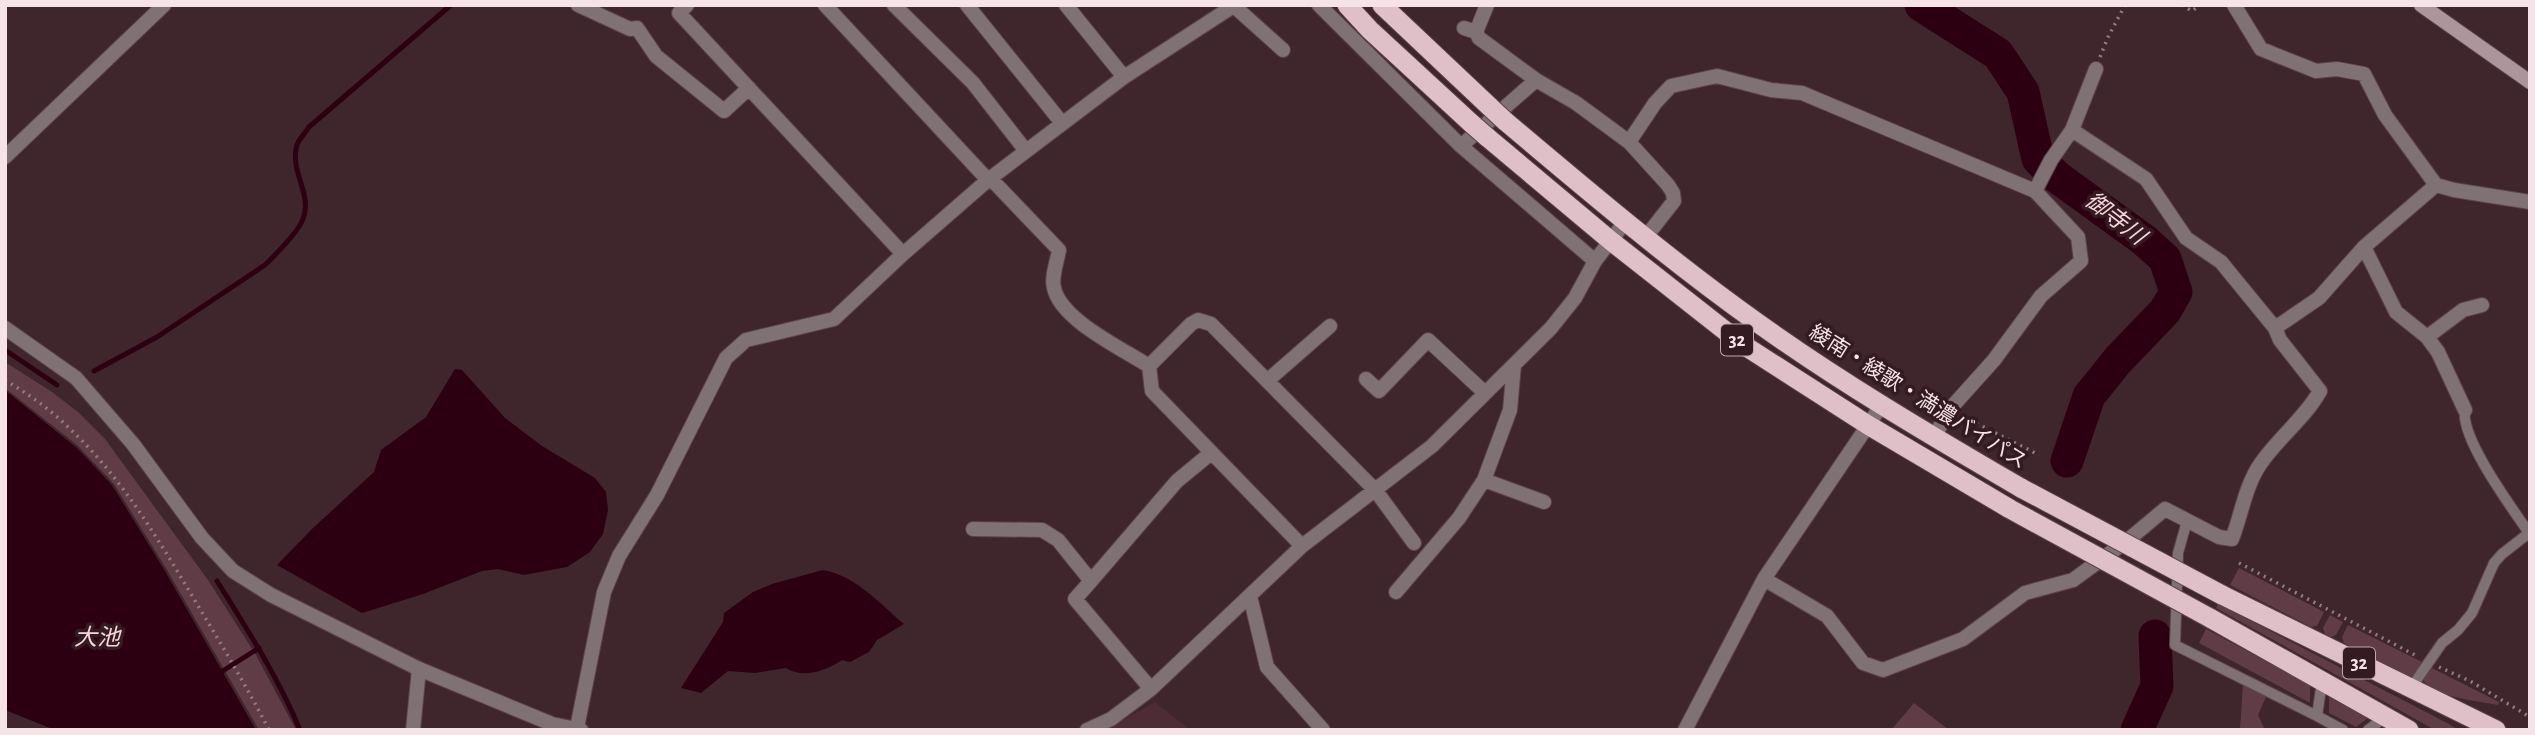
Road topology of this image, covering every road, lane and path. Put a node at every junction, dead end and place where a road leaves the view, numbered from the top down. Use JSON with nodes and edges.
{"nodes":[{"id":1,"x":164,"y":5,"type":"edge"},
{"id":2,"x":578,"y":5,"type":"edge"},
{"id":3,"x":687,"y":5,"type":"edge"},
{"id":4,"x":894,"y":5,"type":"edge"},
{"id":5,"x":967,"y":5,"type":"edge"},
{"id":6,"x":1066,"y":5,"type":"edge"},
{"id":7,"x":1319,"y":5,"type":"edge"},
{"id":8,"x":1347,"y":5,"type":"edge"},
{"id":9,"x":1382,"y":5,"type":"edge"},
{"id":10,"x":1487,"y":5,"type":"edge"},
{"id":11,"x":2125,"y":5,"type":"edge"},
{"id":12,"x":2182,"y":5,"type":"edge"},
{"id":13,"x":2200,"y":5,"type":"edge"},
{"id":14,"x":2234,"y":5,"type":"edge"},
{"id":15,"x":2421,"y":5,"type":"edge"},
{"id":16,"x":828,"y":6,"type":"edge"},
{"id":17,"x":1234,"y":6,"type":"edge"},
{"id":18,"x":1283,"y":50,"type":"dead end"},
{"id":19,"x":2096,"y":69,"type":"joint"},
{"id":20,"x":1124,"y":77,"type":"junction"},
{"id":21,"x":1536,"y":80,"type":"junction"},
{"id":22,"x":2530,"y":82,"type":"edge"},
{"id":23,"x":749,"y":88,"type":"junction"},
{"id":24,"x":1062,"y":123,"type":"junction"},
{"id":25,"x":2071,"y":130,"type":"junction"},
{"id":26,"x":1629,"y":142,"type":"junction"},
{"id":27,"x":1461,"y":146,"type":"junction"},
{"id":28,"x":1026,"y":151,"type":"junction"},
{"id":29,"x":5,"y":157,"type":"edge"},
{"id":30,"x":989,"y":179,"type":"junction"},
{"id":31,"x":2436,"y":185,"type":"junction"},
{"id":32,"x":2035,"y":191,"type":"junction"},
{"id":33,"x":2530,"y":202,"type":"edge"},
{"id":34,"x":1625,"y":222,"type":"junction"},
{"id":35,"x":1645,"y":238,"type":"junction"},
{"id":36,"x":1611,"y":241,"type":"junction"},
{"id":37,"x":2364,"y":247,"type":"junction"},
{"id":38,"x":904,"y":254,"type":"junction"},
{"id":39,"x":1595,"y":261,"type":"junction"},
{"id":40,"x":2482,"y":305,"type":"dead end"},
{"id":41,"x":1330,"y":326,"type":"dead end"},
{"id":42,"x":5,"y":328,"type":"edge"},
{"id":43,"x":2274,"y":328,"type":"junction"},
{"id":44,"x":2427,"y":337,"type":"junction"},
{"id":45,"x":1514,"y":365,"type":"junction"},
{"id":46,"x":1149,"y":366,"type":"junction"},
{"id":47,"x":1366,"y":379,"type":"dead end"},
{"id":48,"x":5,"y":380,"type":"edge"},
{"id":49,"x":1267,"y":380,"type":"junction"},
{"id":50,"x":1485,"y":393,"type":"junction"},
{"id":51,"x":1881,"y":406,"type":"junction"},
{"id":52,"x":1950,"y":409,"type":"junction"},
{"id":53,"x":2465,"y":410,"type":"joint"},
{"id":54,"x":1868,"y":425,"type":"junction"},
{"id":55,"x":1934,"y":437,"type":"junction"},
{"id":56,"x":1212,"y":453,"type":"junction"},
{"id":57,"x":2039,"y":455,"type":"dead end"},
{"id":58,"x":1484,"y":480,"type":"junction"},
{"id":59,"x":1376,"y":491,"type":"junction"},
{"id":60,"x":1544,"y":502,"type":"dead end"},
{"id":61,"x":2187,"y":521,"type":"junction"},
{"id":62,"x":973,"y":529,"type":"dead end"},
{"id":63,"x":1415,"y":543,"type":"dead end"},
{"id":64,"x":1302,"y":546,"type":"junction"},
{"id":65,"x":2239,"y":563,"type":"dead end"},
{"id":66,"x":1763,"y":579,"type":"junction"},
{"id":67,"x":1091,"y":581,"type":"junction"},
{"id":68,"x":1396,"y":592,"type":"dead end"},
{"id":69,"x":1250,"y":597,"type":"junction"},
{"id":70,"x":2428,"y":662,"type":"junction"},
{"id":71,"x":419,"y":669,"type":"junction"},
{"id":72,"x":2322,"y":681,"type":"junction"},
{"id":73,"x":2411,"y":688,"type":"junction"},
{"id":74,"x":1151,"y":689,"type":"junction"},
{"id":75,"x":2317,"y":716,"type":"junction"},
{"id":76,"x":2385,"y":717,"type":"junction"},
{"id":77,"x":2530,"y":717,"type":"edge"},
{"id":78,"x":579,"y":729,"type":"edge"},
{"id":79,"x":269,"y":730,"type":"edge"},
{"id":80,"x":413,"y":730,"type":"edge"},
{"id":81,"x":1087,"y":730,"type":"edge"},
{"id":82,"x":1323,"y":730,"type":"edge"},
{"id":83,"x":1685,"y":730,"type":"edge"},
{"id":84,"x":2343,"y":730,"type":"edge"},
{"id":85,"x":2368,"y":730,"type":"edge"},
{"id":86,"x":2409,"y":730,"type":"edge"},
{"id":87,"x":2496,"y":730,"type":"edge"}],
"edges":[{"from":1,"to":29,"type":"street"},
{"from":2,"to":23,"type":"street"},
{"from":3,"to":23,"type":"street"},
{"from":4,"to":28,"type":"street"},
{"from":5,"to":24,"type":"street"},
{"from":6,"to":20,"type":"street"},
{"from":7,"to":27,"type":"street"},
{"from":8,"to":36,"type":"highway","number":"32","bridge":true},
{"from":9,"to":34,"type":"highway","name":"綾南・綾歌・満濃バイパス","number":"32","bridge":true},
{"from":10,"to":21,"type":"street"},
{"from":11,"to":19,"type":"path"},
{"from":12,"to":13,"type":"path"},
{"from":14,"to":31,"type":"street"},
{"from":15,"to":22,"type":"main road"},
{"from":16,"to":30,"type":"street"},
{"from":17,"to":18,"type":"street"},
{"from":17,"to":20,"type":"street"},
{"from":19,"to":25,"type":"street"},
{"from":20,"to":24,"type":"street"},
{"from":21,"to":26,"type":"street"},
{"from":21,"to":27,"type":"street"},
{"from":23,"to":38,"type":"street"},
{"from":24,"to":28,"type":"street"},
{"from":25,"to":32,"type":"street"},
{"from":25,"to":43,"type":"street"},
{"from":26,"to":32,"type":"street"},
{"from":26,"to":35,"type":"street"},
{"from":27,"to":39,"type":"street"},
{"from":28,"to":30,"type":"street"},
{"from":30,"to":38,"type":"street"},
{"from":30,"to":46,"type":"street"},
{"from":31,"to":33,"type":"street"},
{"from":31,"to":37,"type":"street"},
{"from":32,"to":52,"type":"street"},
{"from":34,"to":35,"type":"highway","name":"綾南・綾歌・満濃バイパス","number":"32"},
{"from":34,"to":36,"type":"street"},
{"from":35,"to":51,"type":"highway","name":"綾南・綾歌・満濃バイパス","number":"32"},
{"from":36,"to":39,"type":"street"},
{"from":36,"to":54,"type":"highway","number":"32"},
{"from":37,"to":43,"type":"street"},
{"from":37,"to":44,"type":"street"},
{"from":38,"to":78,"type":"street"},
{"from":39,"to":45,"type":"street"},
{"from":40,"to":44,"type":"street"},
{"from":41,"to":49,"type":"street"},
{"from":42,"to":71,"type":"street"},
{"from":43,"to":61,"type":"street"},
{"from":44,"to":53,"type":"street"},
{"from":45,"to":50,"type":"street"},
{"from":45,"to":58,"type":"street"},
{"from":46,"to":49,"type":"street"},
{"from":46,"to":56,"type":"street"},
{"from":47,"to":50,"type":"street"},
{"from":48,"to":79,"type":"path"},
{"from":49,"to":59,"type":"street"},
{"from":50,"to":59,"type":"street"},
{"from":51,"to":54,"type":"street"},
{"from":51,"to":55,"type":"highway","name":"綾南・綾歌・満濃バイパス","number":"32"},
{"from":52,"to":55,"type":"street"},
{"from":52,"to":57,"type":"path"},
{"from":53,"to":70,"type":"lane"},
{"from":54,"to":66,"type":"street"},
{"from":54,"to":72,"type":"highway","number":"32","bridge":true},
{"from":55,"to":73,"type":"highway","name":"綾南・綾歌・満濃バイパス","number":"32","bridge":true},
{"from":56,"to":64,"type":"street"},
{"from":56,"to":67,"type":"street"},
{"from":58,"to":60,"type":"street"},
{"from":58,"to":68,"type":"street"},
{"from":59,"to":63,"type":"street"},
{"from":59,"to":64,"type":"street"},
{"from":61,"to":66,"type":"street"},
{"from":61,"to":75,"type":"lane"},
{"from":62,"to":67,"type":"street"},
{"from":64,"to":69,"type":"street"},
{"from":65,"to":70,"type":"path"},
{"from":66,"to":83,"type":"street"},
{"from":67,"to":74,"type":"street"},
{"from":69,"to":74,"type":"street"},
{"from":69,"to":82,"type":"street"},
{"from":70,"to":73,"type":"lane"},
{"from":70,"to":77,"type":"path"},
{"from":71,"to":78,"type":"street"},
{"from":71,"to":80,"type":"street"},
{"from":72,"to":75,"type":"lane"},
{"from":72,"to":76,"type":"highway","number":"32"},
{"from":73,"to":87,"type":"highway","name":"綾南・綾歌・満濃バイパス","number":"32"},
{"from":74,"to":81,"type":"street"},
{"from":75,"to":84,"type":"lane"},
{"from":76,"to":85,"type":"lane"},
{"from":76,"to":86,"type":"highway","number":"32"}]}
